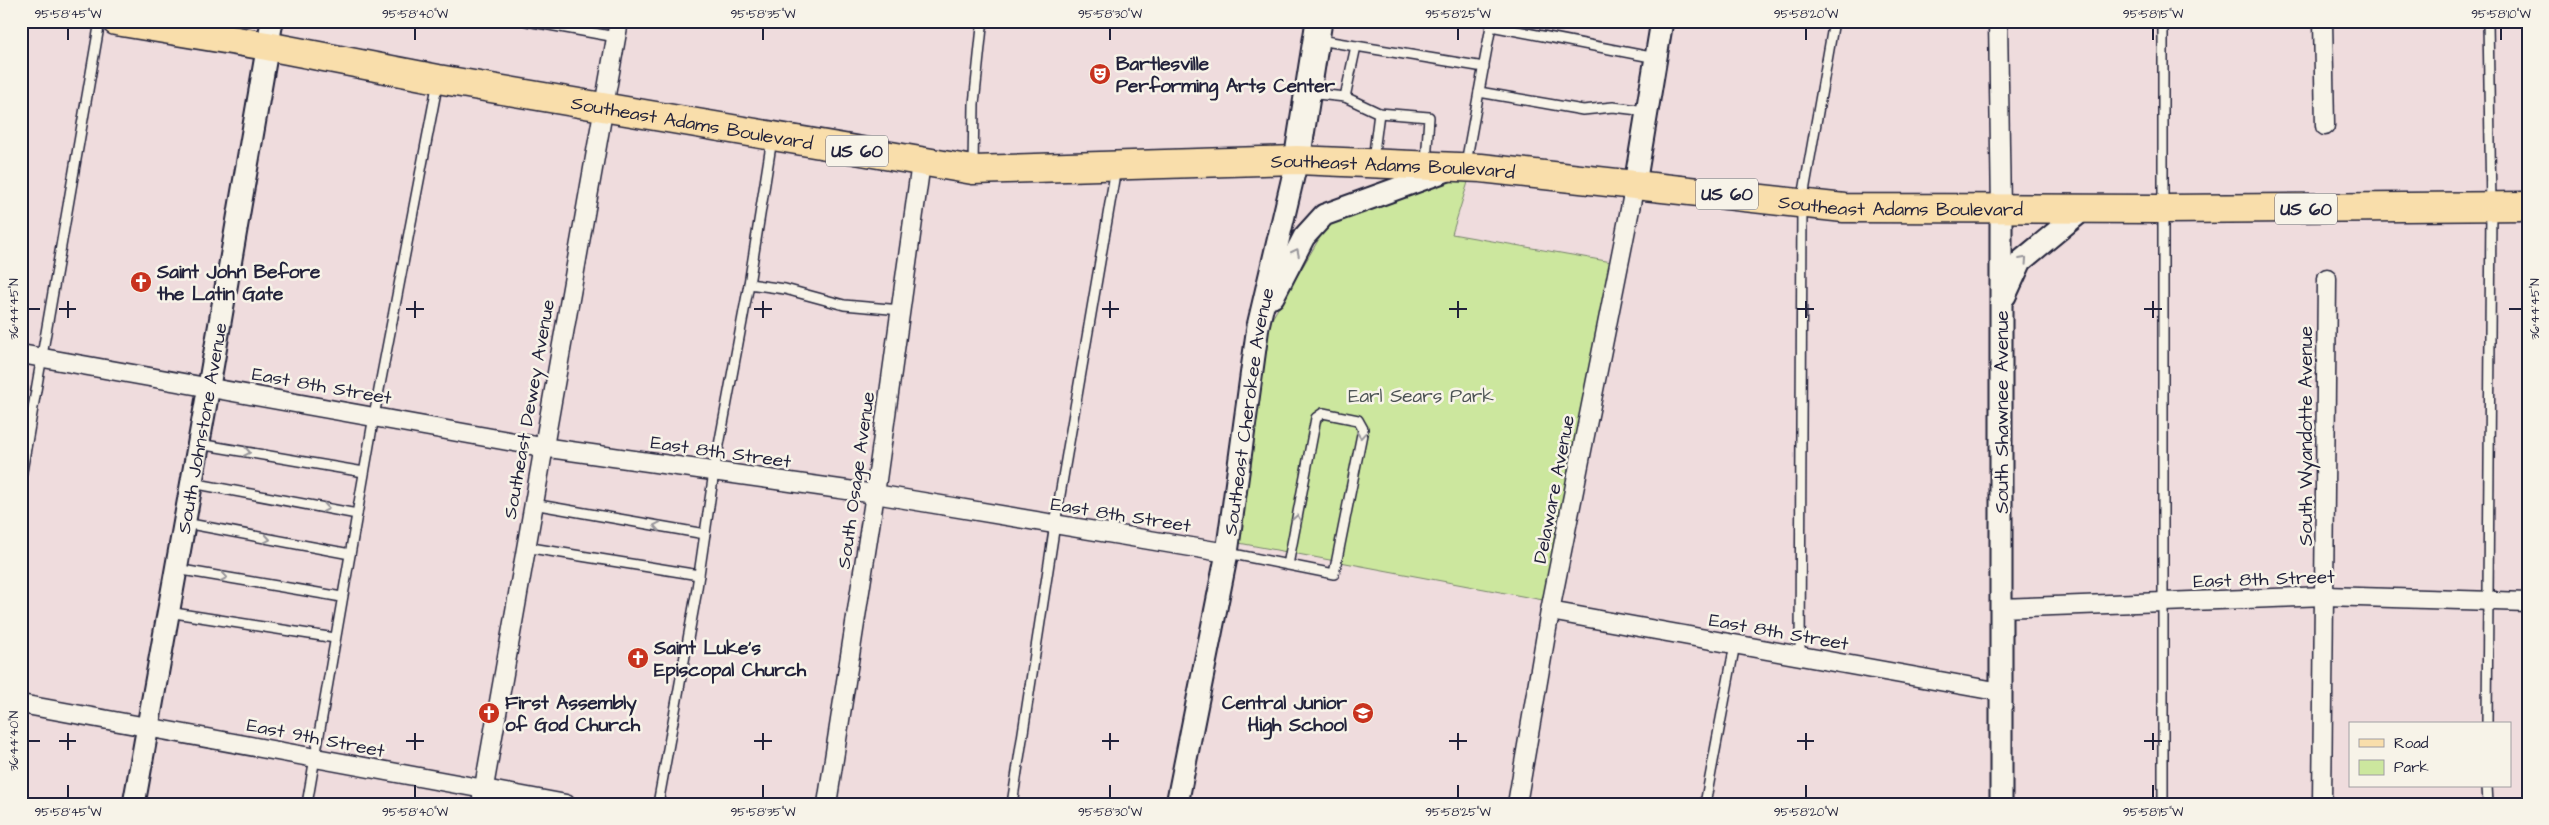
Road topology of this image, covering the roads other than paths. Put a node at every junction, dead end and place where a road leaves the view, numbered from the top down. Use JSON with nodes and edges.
{"nodes":[{"id":1,"x":100,"y":21,"type":"edge"},
{"id":2,"x":116,"y":21,"type":"edge"},
{"id":3,"x":527,"y":21,"type":"edge"},
{"id":4,"x":974,"y":21,"type":"edge"},
{"id":5,"x":1662,"y":21,"type":"edge"},
{"id":6,"x":1834,"y":21,"type":"edge"},
{"id":7,"x":1998,"y":21,"type":"edge"},
{"id":8,"x":2163,"y":21,"type":"edge"},
{"id":9,"x":2323,"y":21,"type":"edge"},
{"id":10,"x":2488,"y":21,"type":"edge"},
{"id":11,"x":984,"y":24,"type":"edge"},
{"id":12,"x":1491,"y":24,"type":"edge"},
{"id":13,"x":617,"y":29,"type":"edge"},
{"id":14,"x":1317,"y":30,"type":"edge"},
{"id":15,"x":270,"y":34,"type":"edge"},
{"id":16,"x":1356,"y":46,"type":"junction"},
{"id":17,"x":1656,"y":58,"type":"junction"},
{"id":18,"x":1484,"y":67,"type":"junction"},
{"id":19,"x":438,"y":79,"type":"junction"},
{"id":20,"x":1307,"y":92,"type":"junction"},
{"id":21,"x":1479,"y":92,"type":"junction"},
{"id":22,"x":1345,"y":98,"type":"junction"},
{"id":23,"x":603,"y":107,"type":"junction"},
{"id":24,"x":1647,"y":112,"type":"junction"},
{"id":25,"x":1379,"y":113,"type":"junction"},
{"id":26,"x":2325,"y":126,"type":"dead end"},
{"id":27,"x":772,"y":137,"type":"junction"},
{"id":28,"x":1297,"y":160,"type":"junction"},
{"id":29,"x":921,"y":163,"type":"junction"},
{"id":30,"x":1373,"y":164,"type":"junction"},
{"id":31,"x":1117,"y":166,"type":"junction"},
{"id":32,"x":1426,"y":167,"type":"junction"},
{"id":33,"x":1460,"y":168,"type":"junction"},
{"id":34,"x":973,"y":170,"type":"junction"},
{"id":35,"x":1635,"y":184,"type":"junction"},
{"id":36,"x":1802,"y":203,"type":"junction"},
{"id":37,"x":2528,"y":206,"type":"edge"},
{"id":38,"x":2490,"y":207,"type":"junction"},
{"id":39,"x":2084,"y":209,"type":"junction"},
{"id":40,"x":2164,"y":209,"type":"junction"},
{"id":41,"x":2001,"y":210,"type":"junction"},
{"id":42,"x":2327,"y":278,"type":"dead end"},
{"id":43,"x":749,"y":284,"type":"junction"},
{"id":44,"x":2001,"y":303,"type":"junction"},
{"id":45,"x":901,"y":310,"type":"junction"},
{"id":46,"x":1258,"y":326,"type":"junction"},
{"id":47,"x":21,"y":354,"type":"edge"},
{"id":48,"x":42,"y":357,"type":"junction"},
{"id":49,"x":209,"y":386,"type":"junction"},
{"id":50,"x":374,"y":416,"type":"junction"},
{"id":51,"x":199,"y":444,"type":"junction"},
{"id":52,"x":542,"y":447,"type":"junction"},
{"id":53,"x":364,"y":472,"type":"junction"},
{"id":54,"x":714,"y":472,"type":"junction"},
{"id":55,"x":21,"y":477,"type":"edge"},
{"id":56,"x":192,"y":483,"type":"junction"},
{"id":57,"x":875,"y":494,"type":"junction"},
{"id":58,"x":533,"y":504,"type":"junction"},
{"id":59,"x":357,"y":514,"type":"junction"},
{"id":60,"x":184,"y":522,"type":"junction"},
{"id":61,"x":1055,"y":524,"type":"junction"},
{"id":62,"x":705,"y":534,"type":"junction"},
{"id":63,"x":525,"y":546,"type":"junction"},
{"id":64,"x":1227,"y":553,"type":"junction"},
{"id":65,"x":350,"y":554,"type":"junction"},
{"id":66,"x":1288,"y":566,"type":"junction"},
{"id":67,"x":176,"y":568,"type":"junction"},
{"id":68,"x":699,"y":575,"type":"junction"},
{"id":69,"x":2325,"y":596,"type":"junction"},
{"id":70,"x":342,"y":597,"type":"junction"},
{"id":71,"x":2487,"y":601,"type":"junction"},
{"id":72,"x":2163,"y":602,"type":"junction"},
{"id":73,"x":2528,"y":602,"type":"edge"},
{"id":74,"x":2001,"y":608,"type":"junction"},
{"id":75,"x":1550,"y":611,"type":"junction"},
{"id":76,"x":168,"y":612,"type":"junction"},
{"id":77,"x":335,"y":638,"type":"junction"},
{"id":78,"x":1735,"y":644,"type":"junction"},
{"id":79,"x":1800,"y":656,"type":"junction"},
{"id":80,"x":2001,"y":692,"type":"junction"},
{"id":81,"x":21,"y":704,"type":"edge"},
{"id":82,"x":2487,"y":722,"type":"edge"},
{"id":83,"x":147,"y":727,"type":"junction"},
{"id":84,"x":315,"y":758,"type":"junction"},
{"id":85,"x":2488,"y":788,"type":"edge"},
{"id":86,"x":482,"y":797,"type":"edge"},
{"id":87,"x":134,"y":804,"type":"edge"},
{"id":88,"x":307,"y":804,"type":"edge"},
{"id":89,"x":566,"y":804,"type":"edge"},
{"id":90,"x":658,"y":804,"type":"edge"},
{"id":91,"x":827,"y":804,"type":"edge"},
{"id":92,"x":1012,"y":804,"type":"edge"},
{"id":93,"x":1177,"y":804,"type":"edge"},
{"id":94,"x":1517,"y":804,"type":"edge"},
{"id":95,"x":1705,"y":804,"type":"edge"},
{"id":96,"x":2001,"y":804,"type":"edge"},
{"id":97,"x":2163,"y":804,"type":"edge"},
{"id":98,"x":2322,"y":804,"type":"edge"},
{"id":99,"x":2488,"y":804,"type":"edge"}],
"edges":[{"from":1,"to":48,"type":"lane"},
{"from":2,"to":15,"type":"main road","number":"US 60"},
{"from":3,"to":13,"type":"lane"},
{"from":4,"to":11,"type":"lane"},
{"from":5,"to":17,"type":"street"},
{"from":6,"to":36,"type":"lane"},
{"from":7,"to":41,"type":"street","name":"South Shawnee Avenue"},
{"from":8,"to":40,"type":"lane"},
{"from":9,"to":26,"type":"street"},
{"from":10,"to":38,"type":"lane"},
{"from":11,"to":34,"type":"lane"},
{"from":12,"to":17,"type":"lane"},
{"from":12,"to":18,"type":"lane"},
{"from":13,"to":23,"type":"street","name":"Southeast Dewey Avenue"},
{"from":14,"to":16,"type":"lane"},
{"from":14,"to":20,"type":"main road","name":"Southeast Cherokee Avenue"},
{"from":15,"to":19,"type":"main road","name":"Southeast Adams Boulevard","number":"US 60"},
{"from":15,"to":49,"type":"street","name":"South Johnstone Avenue"},
{"from":16,"to":18,"type":"lane"},
{"from":16,"to":22,"type":"lane"},
{"from":17,"to":24,"type":"street"},
{"from":18,"to":21,"type":"lane"},
{"from":19,"to":23,"type":"main road","name":"Southeast Adams Boulevard","number":"US 60"},
{"from":19,"to":50,"type":"lane"},
{"from":20,"to":22,"type":"lane"},
{"from":20,"to":28,"type":"main road","name":"Southeast Cherokee Avenue"},
{"from":21,"to":24,"type":"lane"},
{"from":21,"to":33,"type":"lane"},
{"from":22,"to":25,"type":"lane"},
{"from":23,"to":27,"type":"main road","name":"Southeast Adams Boulevard","number":"US 60"},
{"from":23,"to":52,"type":"street","name":"Southeast Dewey Avenue"},
{"from":24,"to":35,"type":"street"},
{"from":25,"to":30,"type":"lane"},
{"from":25,"to":32,"type":"lane"},
{"from":27,"to":29,"type":"main road","name":"Southeast Adams Boulevard","number":"US 60"},
{"from":27,"to":43,"type":"lane"},
{"from":28,"to":30,"type":"main road","name":"Southeast Adams Boulevard","number":"US 60"},
{"from":28,"to":31,"type":"main road","name":"Southeast Adams Boulevard","number":"US 60"},
{"from":28,"to":46,"type":"street","name":"Southeast Cherokee Avenue"},
{"from":29,"to":34,"type":"main road","name":"Southeast Adams Boulevard","number":"US 60"},
{"from":29,"to":45,"type":"street","name":"South Osage Avenue"},
{"from":30,"to":32,"type":"main road","name":"Southeast Adams Boulevard","number":"US 60"},
{"from":31,"to":34,"type":"main road","name":"Southeast Adams Boulevard","number":"US 60"},
{"from":31,"to":61,"type":"lane"},
{"from":32,"to":33,"type":"main road","name":"Southeast Adams Boulevard","number":"US 60"},
{"from":33,"to":35,"type":"main road","name":"Southeast Adams Boulevard","number":"US 60"},
{"from":46,"to":33,"type":"street","one_way":true},
{"from":35,"to":36,"type":"main road","name":"Southeast Adams Boulevard","number":"US 60"},
{"from":35,"to":75,"type":"street","name":"Delaware Avenue"},
{"from":36,"to":41,"type":"main road","name":"Southeast Adams Boulevard","number":"US 60"},
{"from":36,"to":79,"type":"lane"},
{"from":37,"to":38,"type":"main road","name":"Southeast Adams Boulevard","number":"US 60"},
{"from":38,"to":40,"type":"main road","name":"Southeast Adams Boulevard","number":"US 60"},
{"from":38,"to":71,"type":"lane"},
{"from":39,"to":40,"type":"main road","name":"Southeast Adams Boulevard","number":"US 60"},
{"from":39,"to":41,"type":"main road","name":"Southeast Adams Boulevard","number":"US 60"},
{"from":44,"to":39,"type":"street","one_way":true},
{"from":40,"to":72,"type":"lane"},
{"from":41,"to":44,"type":"street","name":"South Shawnee Avenue"},
{"from":42,"to":69,"type":"street","name":"South Wyandotte Avenue"},
{"from":43,"to":45,"type":"lane"},
{"from":43,"to":54,"type":"lane"},
{"from":44,"to":74,"type":"street","name":"South Shawnee Avenue"},
{"from":45,"to":57,"type":"street","name":"South Osage Avenue"},
{"from":46,"to":64,"type":"street","name":"Southeast Cherokee Avenue"},
{"from":47,"to":48,"type":"street","name":"East 8th Street"},
{"from":48,"to":49,"type":"street","name":"East 8th Street"},
{"from":48,"to":55,"type":"lane"},
{"from":49,"to":50,"type":"street","name":"East 8th Street"},
{"from":49,"to":51,"type":"street","name":"South Johnstone Avenue"},
{"from":50,"to":52,"type":"street","name":"East 8th Street"},
{"from":50,"to":53,"type":"lane"},
{"from":51,"to":53,"type":"lane","one_way":true},
{"from":51,"to":56,"type":"street","name":"South Johnstone Avenue"},
{"from":52,"to":54,"type":"street","name":"East 8th Street"},
{"from":52,"to":58,"type":"street","name":"Southeast Dewey Avenue"},
{"from":53,"to":59,"type":"lane"},
{"from":54,"to":57,"type":"street","name":"East 8th Street"},
{"from":54,"to":62,"type":"lane"},
{"from":56,"to":59,"type":"lane","one_way":true},
{"from":56,"to":60,"type":"street","name":"South Johnstone Avenue"},
{"from":57,"to":61,"type":"street","name":"East 8th Street"},
{"from":57,"to":91,"type":"street","name":"South Osage Avenue"},
{"from":62,"to":58,"type":"lane","one_way":true},
{"from":58,"to":63,"type":"street","name":"Southeast Dewey Avenue"},
{"from":59,"to":65,"type":"lane"},
{"from":60,"to":65,"type":"lane","one_way":true},
{"from":60,"to":67,"type":"street","name":"South Johnstone Avenue"},
{"from":61,"to":64,"type":"street","name":"East 8th Street"},
{"from":61,"to":92,"type":"lane"},
{"from":62,"to":68,"type":"lane"},
{"from":63,"to":68,"type":"lane"},
{"from":63,"to":86,"type":"street","name":"Southeast Dewey Avenue"},
{"from":64,"to":66,"type":"lane"},
{"from":64,"to":93,"type":"street","name":"Southeast Cherokee Avenue"},
{"from":65,"to":70,"type":"lane"},
{"from":66,"to":66,"type":"lane","one_way":true},
{"from":67,"to":70,"type":"lane","one_way":true},
{"from":67,"to":76,"type":"street","name":"South Johnstone Avenue"},
{"from":68,"to":90,"type":"lane"},
{"from":69,"to":71,"type":"street","name":"East 8th Street"},
{"from":69,"to":72,"type":"street","name":"East 8th Street"},
{"from":69,"to":98,"type":"street","name":"South Wyandotte Avenue"},
{"from":70,"to":77,"type":"lane"},
{"from":71,"to":73,"type":"street","name":"East 8th Street"},
{"from":71,"to":82,"type":"lane"},
{"from":72,"to":74,"type":"street","name":"East 8th Street"},
{"from":72,"to":97,"type":"lane"},
{"from":74,"to":80,"type":"street","name":"South Shawnee Avenue"},
{"from":75,"to":78,"type":"street","name":"East 8th Street"},
{"from":75,"to":94,"type":"street","name":"Delaware Avenue"},
{"from":76,"to":77,"type":"lane"},
{"from":76,"to":83,"type":"street","name":"South Johnstone Avenue"},
{"from":77,"to":84,"type":"lane"},
{"from":78,"to":79,"type":"street","name":"East 8th Street"},
{"from":78,"to":95,"type":"lane"},
{"from":79,"to":80,"type":"street","name":"East 8th Street"},
{"from":80,"to":96,"type":"street","name":"South Shawnee Avenue"},
{"from":81,"to":83,"type":"street","name":"East 9th Street"},
{"from":83,"to":84,"type":"street","name":"East 9th Street"},
{"from":83,"to":87,"type":"street","name":"South Johnstone Avenue"},
{"from":84,"to":86,"type":"street","name":"East 9th Street"},
{"from":84,"to":88,"type":"lane"},
{"from":85,"to":99,"type":"lane"},
{"from":86,"to":89,"type":"street","name":"East 9th Street"}]}
